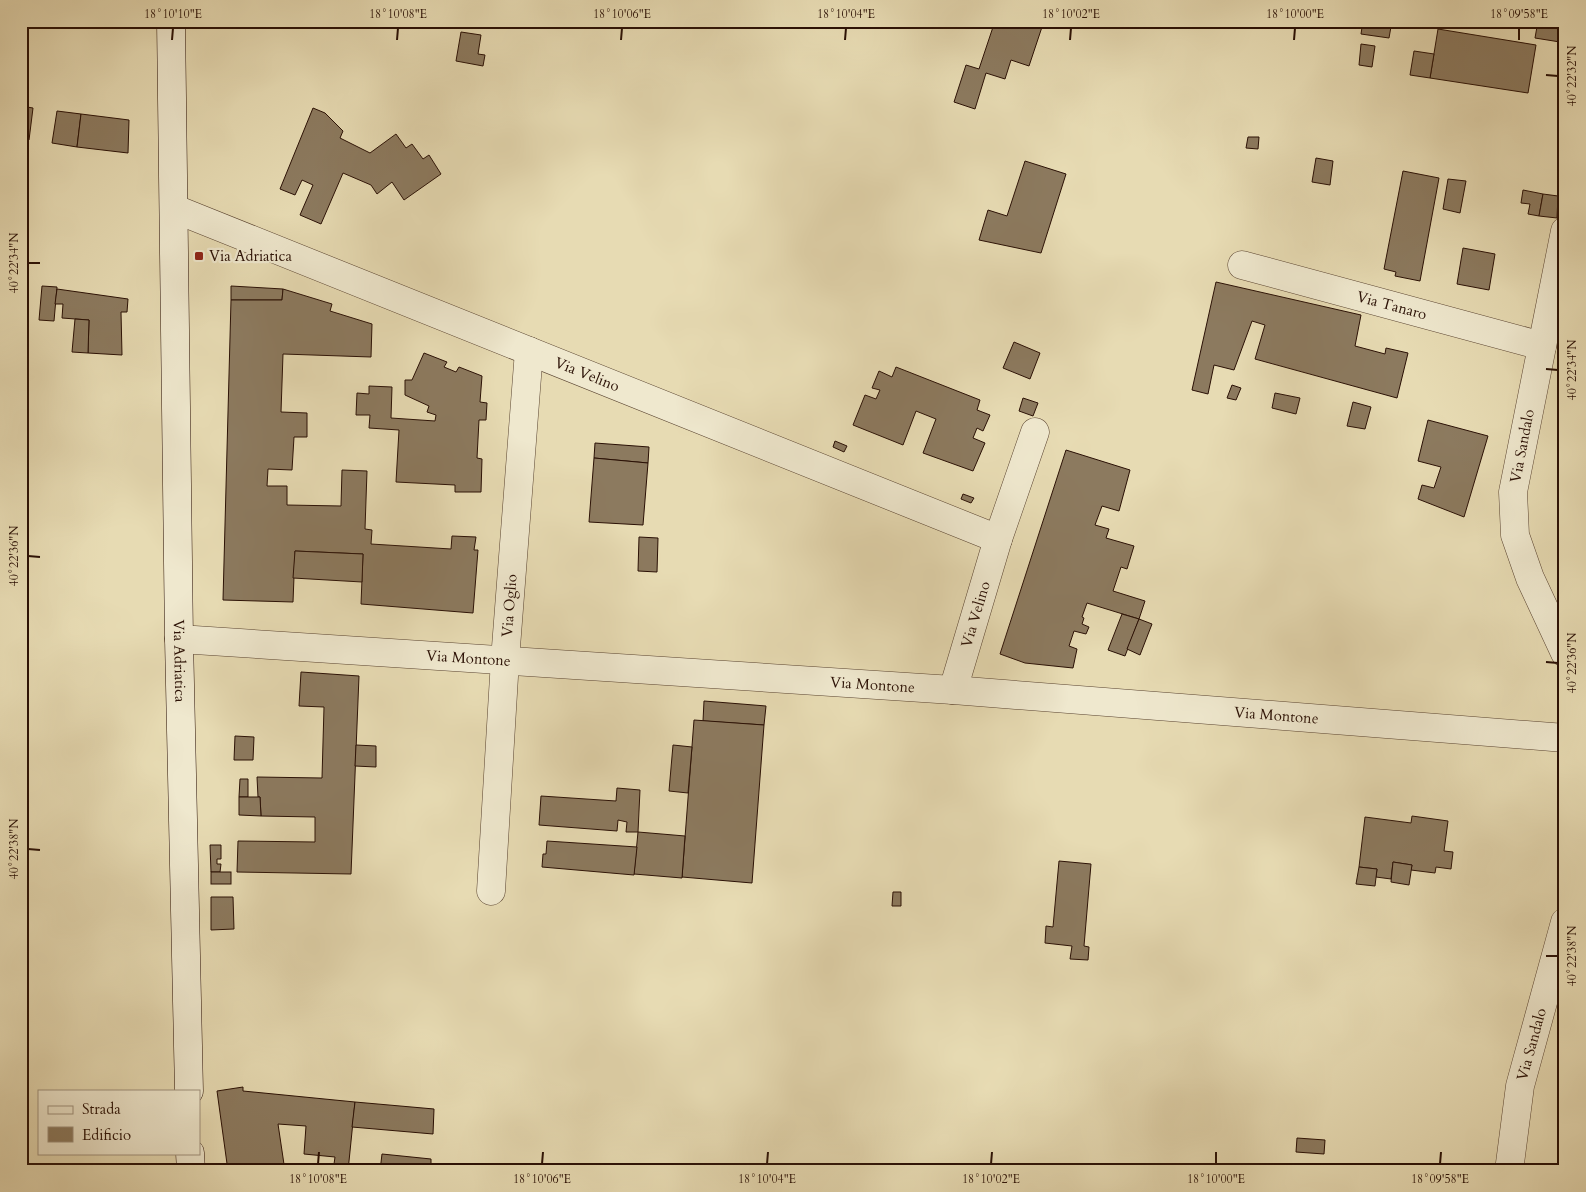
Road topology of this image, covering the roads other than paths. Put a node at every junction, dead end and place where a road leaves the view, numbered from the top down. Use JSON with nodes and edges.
{"nodes":[{"id":1,"x":172,"y":21,"type":"edge"},
{"id":2,"x":175,"y":209,"type":"junction"},
{"id":3,"x":1565,"y":231,"type":"edge"},
{"id":4,"x":1242,"y":265,"type":"dead end"},
{"id":5,"x":1542,"y":346,"type":"junction"},
{"id":6,"x":529,"y":351,"type":"junction"},
{"id":7,"x":1035,"y":432,"type":"dead end"},
{"id":8,"x":998,"y":539,"type":"junction"},
{"id":9,"x":179,"y":639,"type":"junction"},
{"id":10,"x":1565,"y":654,"type":"edge"},
{"id":11,"x":505,"y":660,"type":"junction"},
{"id":12,"x":953,"y":690,"type":"junction"},
{"id":13,"x":1565,"y":738,"type":"edge"},
{"id":14,"x":491,"y":891,"type":"dead end"},
{"id":15,"x":1565,"y":922,"type":"edge"},
{"id":16,"x":189,"y":1090,"type":"edge"},
{"id":17,"x":190,"y":1154,"type":"edge"},
{"id":18,"x":191,"y":1171,"type":"edge"},
{"id":19,"x":1508,"y":1171,"type":"edge"}],
"edges":[{"from":1,"to":2,"type":"street","name":"Via Adriatica"},
{"from":2,"to":6,"type":"street","name":"Via Velino"},
{"from":2,"to":9,"type":"street","name":"Via Adriatica"},
{"from":3,"to":5,"type":"street","name":"Via Sandalo"},
{"from":4,"to":5,"type":"street","name":"Via Tanaro"},
{"from":5,"to":10,"type":"street","name":"Via Sandalo"},
{"from":6,"to":8,"type":"street","name":"Via Velino"},
{"from":6,"to":11,"type":"street","name":"Via Oglio"},
{"from":7,"to":8,"type":"street","name":"Via Velino"},
{"from":8,"to":12,"type":"street","name":"Via Velino"},
{"from":9,"to":11,"type":"street","name":"Via Montone"},
{"from":9,"to":16,"type":"street","name":"Via Adriatica"},
{"from":11,"to":12,"type":"street","name":"Via Montone"},
{"from":11,"to":14,"type":"street","name":"Via Oglio"},
{"from":12,"to":13,"type":"street","name":"Via Montone"},
{"from":15,"to":19,"type":"street","name":"Via Sandalo"},
{"from":17,"to":18,"type":"street"}]}
